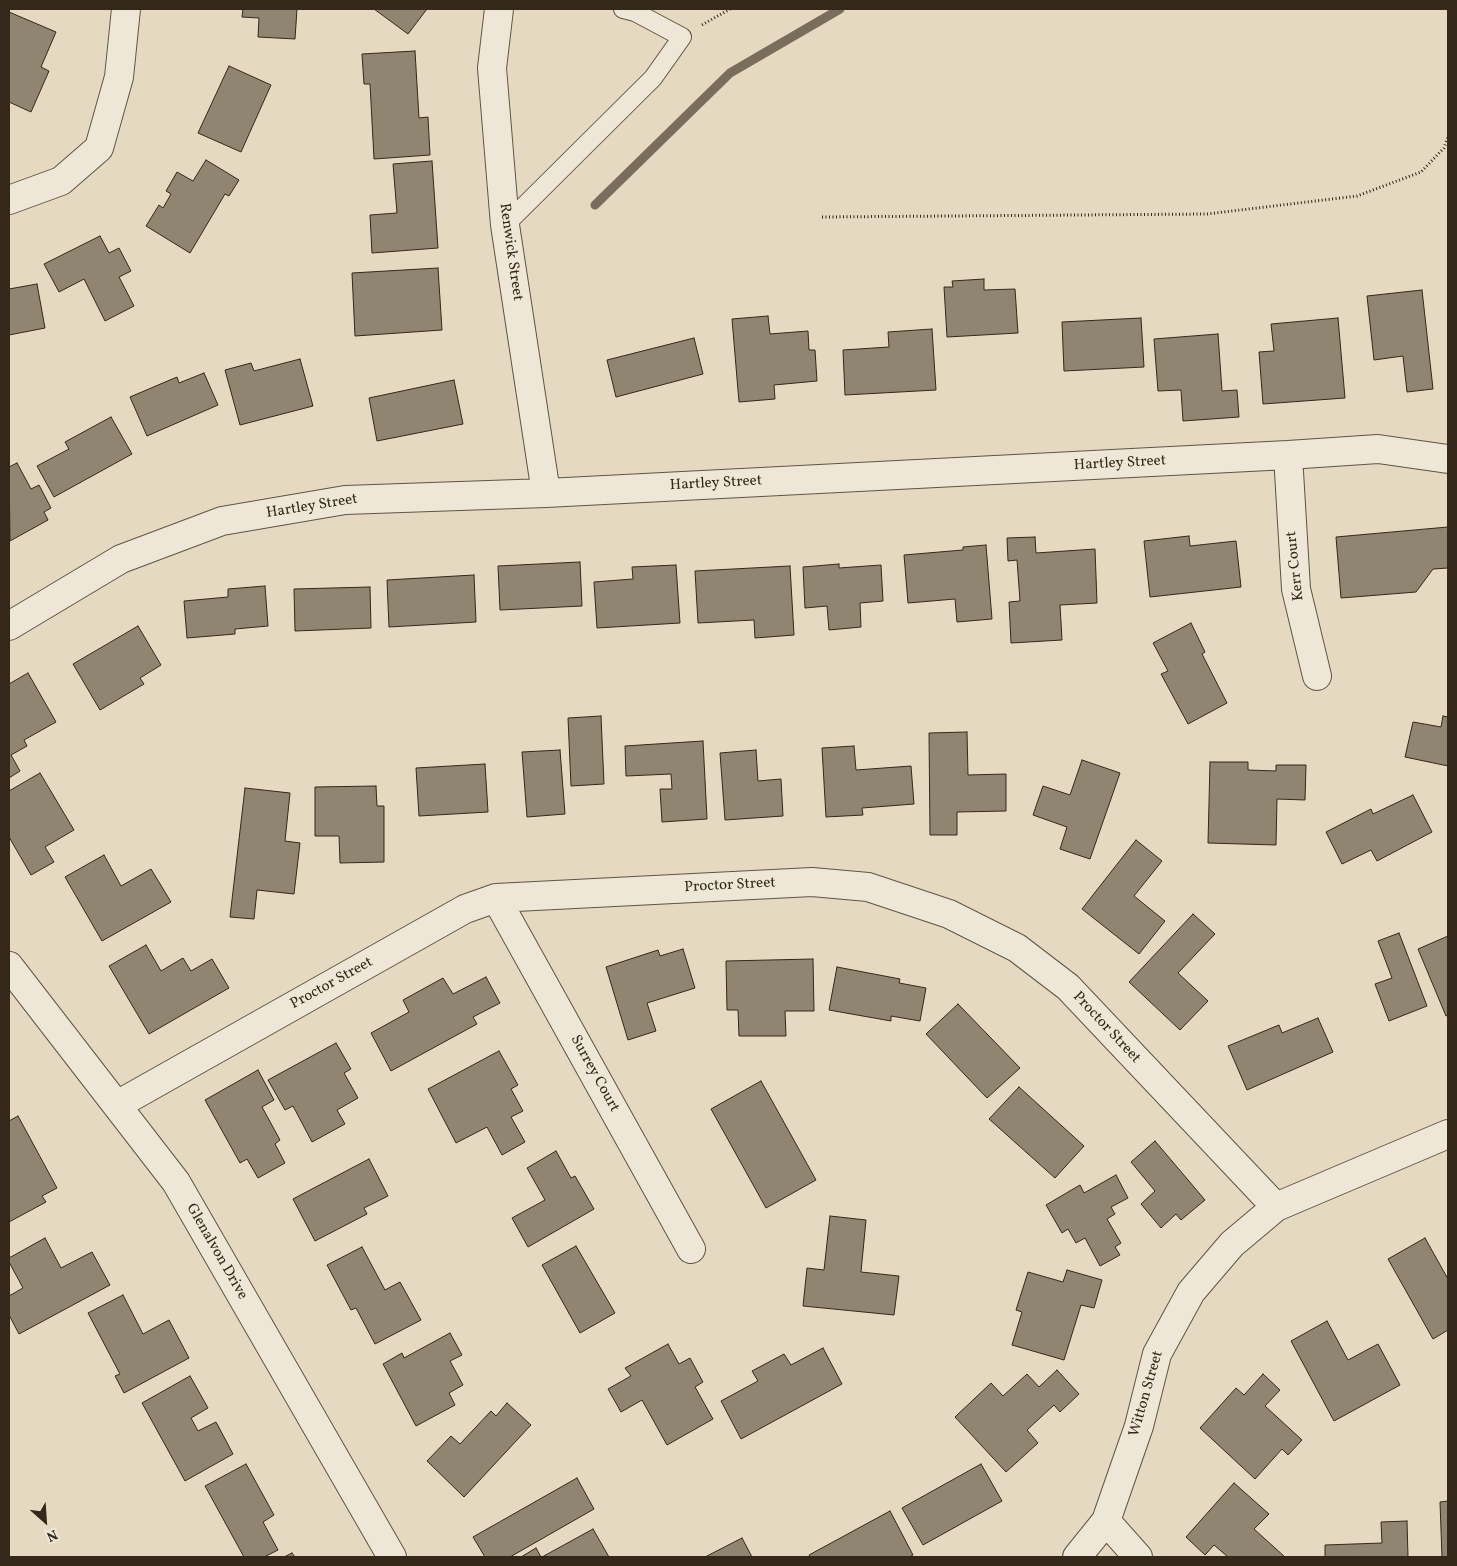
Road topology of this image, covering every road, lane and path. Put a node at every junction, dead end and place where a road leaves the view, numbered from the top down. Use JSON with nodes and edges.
{"nodes":[{"id":1,"x":126,"y":9,"type":"edge"},
{"id":2,"x":499,"y":9,"type":"edge"},
{"id":3,"x":623,"y":9,"type":"edge"},
{"id":4,"x":730,"y":9,"type":"edge"},
{"id":5,"x":682,"y":37,"type":"junction"},
{"id":6,"x":1448,"y":137,"type":"edge"},
{"id":7,"x":9,"y":200,"type":"edge"},
{"id":8,"x":822,"y":217,"type":"dead end"},
{"id":9,"x":505,"y":225,"type":"junction"},
{"id":10,"x":1288,"y":455,"type":"junction"},
{"id":11,"x":1448,"y":459,"type":"edge"},
{"id":12,"x":546,"y":493,"type":"junction"},
{"id":13,"x":9,"y":626,"type":"edge"},
{"id":14,"x":1317,"y":676,"type":"dead end"},
{"id":15,"x":496,"y":898,"type":"junction"},
{"id":16,"x":9,"y":966,"type":"edge"},
{"id":17,"x":116,"y":1105,"type":"junction"},
{"id":18,"x":1448,"y":1134,"type":"edge"},
{"id":19,"x":1276,"y":1207,"type":"junction"},
{"id":20,"x":691,"y":1249,"type":"dead end"},
{"id":21,"x":1106,"y":1521,"type":"junction"},
{"id":22,"x":392,"y":1557,"type":"edge"},
{"id":23,"x":1077,"y":1557,"type":"edge"},
{"id":24,"x":1138,"y":1557,"type":"edge"}],
"edges":[{"from":1,"to":7,"type":"street"},
{"from":2,"to":9,"type":"street","name":"Renwick Street"},
{"from":3,"to":5,"type":"lane"},
{"from":4,"to":5,"type":"path"},
{"from":5,"to":9,"type":"lane"},
{"from":6,"to":8,"type":"path"},
{"from":9,"to":12,"type":"street","name":"Renwick Street"},
{"from":10,"to":11,"type":"street","name":"Hartley Street"},
{"from":10,"to":12,"type":"street","name":"Hartley Street"},
{"from":10,"to":14,"type":"street","name":"Kerr Court"},
{"from":12,"to":13,"type":"street","name":"Hartley Street"},
{"from":15,"to":17,"type":"street","name":"Proctor Street"},
{"from":15,"to":19,"type":"street","name":"Proctor Street"},
{"from":15,"to":20,"type":"street","name":"Surrey Court"},
{"from":16,"to":17,"type":"street","name":"Glenalvon Drive"},
{"from":17,"to":22,"type":"street","name":"Glenalvon Drive"},
{"from":18,"to":19,"type":"street","name":"Witton Street"},
{"from":19,"to":21,"type":"street","name":"Witton Street"},
{"from":21,"to":23,"type":"street","name":"Witton Street"},
{"from":21,"to":24,"type":"street"}]}
